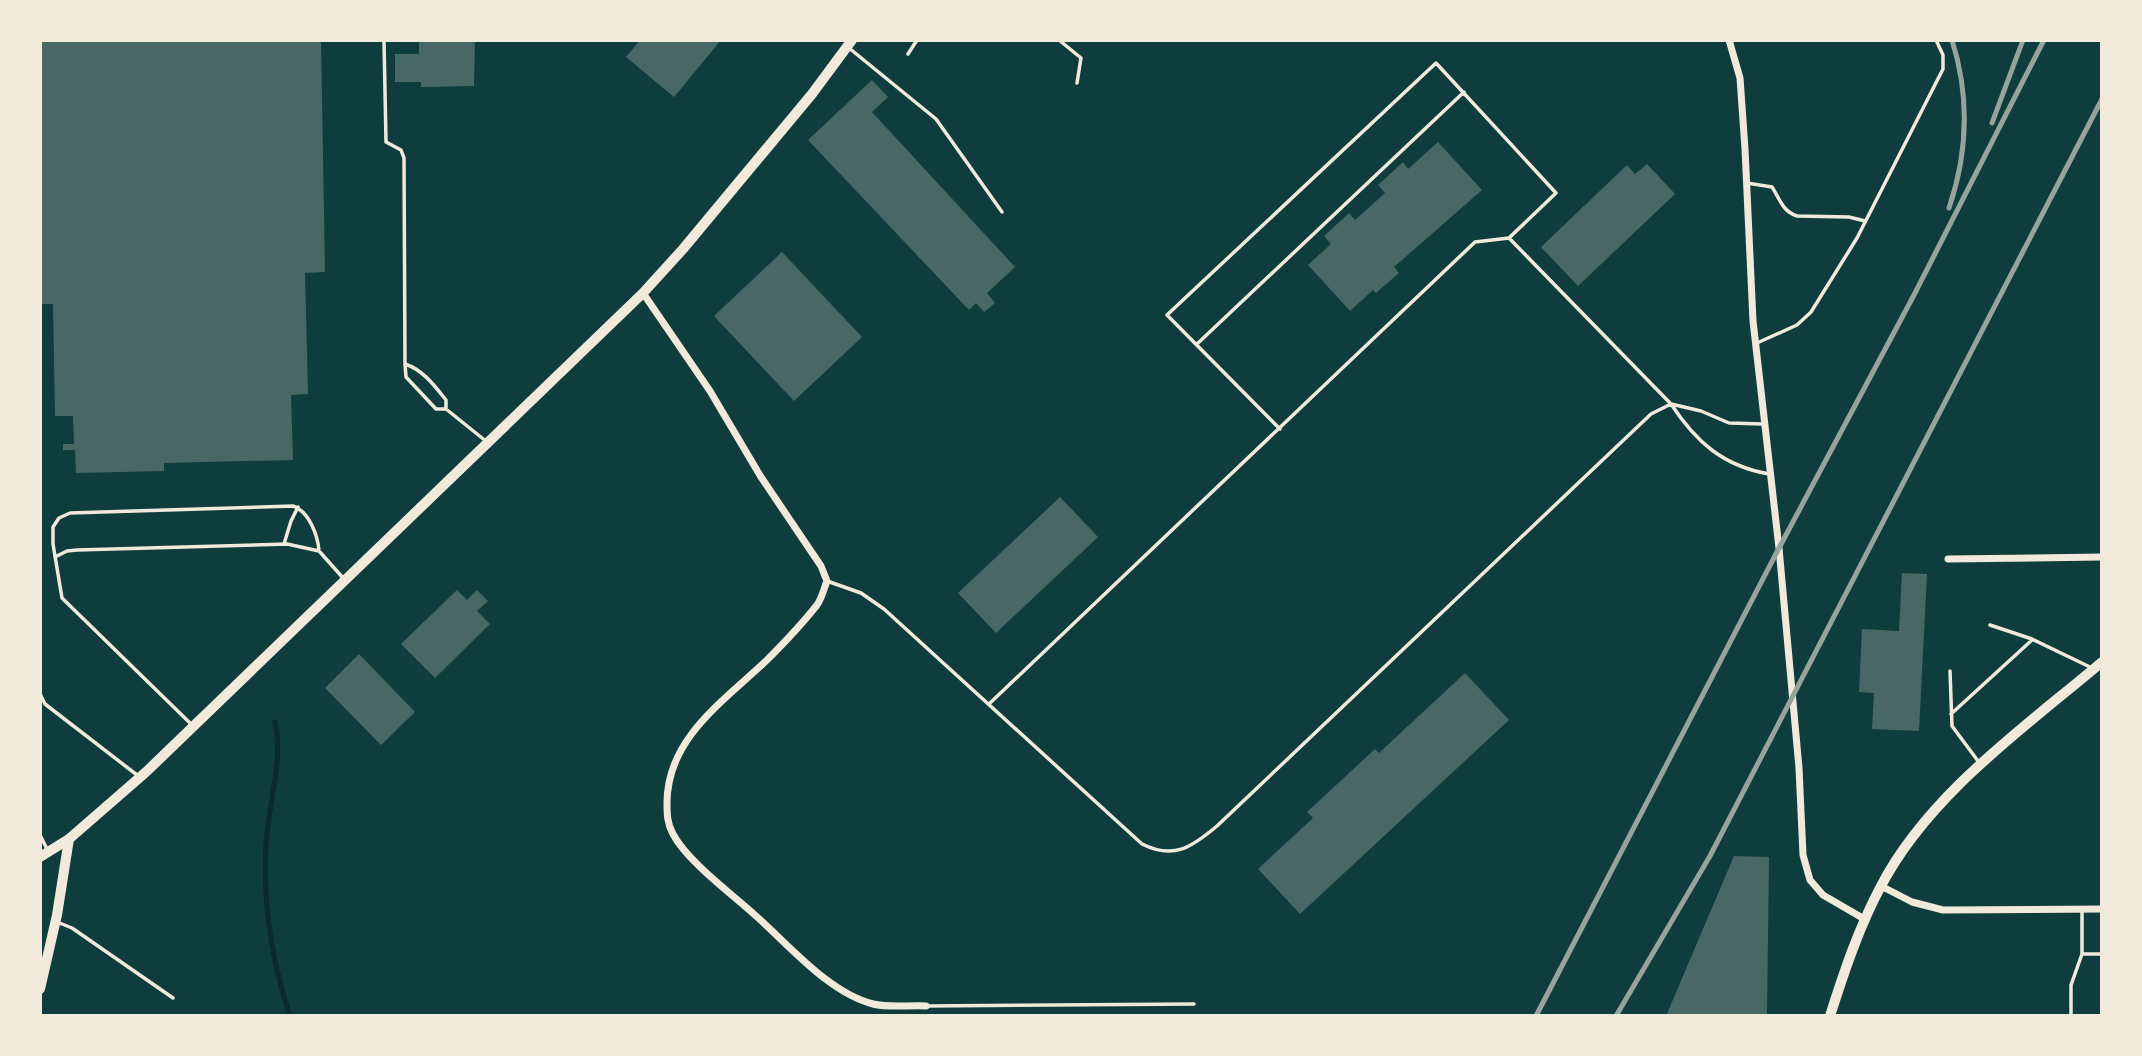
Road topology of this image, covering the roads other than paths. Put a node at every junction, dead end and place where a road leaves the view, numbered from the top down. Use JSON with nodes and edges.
{"nodes":[{"id":1,"x":384,"y":40,"type":"edge"},
{"id":2,"x":918,"y":40,"type":"edge"},
{"id":3,"x":1059,"y":40,"type":"edge"},
{"id":4,"x":1729,"y":40,"type":"edge"},
{"id":5,"x":1936,"y":40,"type":"edge"},
{"id":6,"x":850,"y":43,"type":"edge"},
{"id":7,"x":908,"y":54,"type":"dead end"},
{"id":8,"x":1077,"y":83,"type":"dead end"},
{"id":9,"x":1464,"y":92,"type":"junction"},
{"id":10,"x":1747,"y":183,"type":"junction"},
{"id":11,"x":1002,"y":212,"type":"dead end"},
{"id":12,"x":1866,"y":221,"type":"junction"},
{"id":13,"x":1509,"y":237,"type":"junction"},
{"id":14,"x":643,"y":293,"type":"junction"},
{"id":15,"x":1197,"y":344,"type":"junction"},
{"id":16,"x":1755,"y":344,"type":"junction"},
{"id":17,"x":405,"y":364,"type":"junction"},
{"id":18,"x":1671,"y":404,"type":"junction"},
{"id":19,"x":446,"y":409,"type":"junction"},
{"id":20,"x":1765,"y":424,"type":"junction"},
{"id":21,"x":1280,"y":429,"type":"junction"},
{"id":22,"x":488,"y":443,"type":"junction"},
{"id":23,"x":1771,"y":474,"type":"junction"},
{"id":24,"x":298,"y":507,"type":"junction"},
{"id":25,"x":284,"y":544,"type":"junction"},
{"id":26,"x":319,"y":551,"type":"junction"},
{"id":27,"x":55,"y":557,"type":"junction"},
{"id":28,"x":2102,"y":557,"type":"edge"},
{"id":29,"x":1948,"y":559,"type":"dead end"},
{"id":30,"x":345,"y":581,"type":"junction"},
{"id":31,"x":827,"y":581,"type":"junction"},
{"id":32,"x":1990,"y":625,"type":"dead end"},
{"id":33,"x":2032,"y":639,"type":"junction"},
{"id":34,"x":2098,"y":666,"type":"edge"},
{"id":35,"x":1950,"y":671,"type":"dead end"},
{"id":36,"x":40,"y":694,"type":"edge"},
{"id":37,"x":989,"y":705,"type":"junction"},
{"id":38,"x":1951,"y":714,"type":"junction"},
{"id":39,"x":193,"y":726,"type":"junction"},
{"id":40,"x":1981,"y":764,"type":"junction"},
{"id":41,"x":140,"y":777,"type":"junction"},
{"id":42,"x":40,"y":835,"type":"edge"},
{"id":43,"x":69,"y":839,"type":"junction"},
{"id":44,"x":44,"y":855,"type":"edge"},
{"id":45,"x":1881,"y":886,"type":"junction"},
{"id":46,"x":2082,"y":909,"type":"junction"},
{"id":47,"x":2102,"y":909,"type":"edge"},
{"id":48,"x":1866,"y":920,"type":"junction"},
{"id":49,"x":55,"y":921,"type":"junction"},
{"id":50,"x":2082,"y":954,"type":"junction"},
{"id":51,"x":2102,"y":954,"type":"edge"},
{"id":52,"x":40,"y":989,"type":"edge"},
{"id":53,"x":173,"y":999,"type":"dead end"},
{"id":54,"x":1195,"y":1004,"type":"dead end"},
{"id":55,"x":926,"y":1006,"type":"joint"},
{"id":56,"x":1830,"y":1016,"type":"edge"},
{"id":57,"x":2070,"y":1016,"type":"edge"}],
"edges":[{"from":1,"to":17,"type":"lane"},
{"from":2,"to":7,"type":"lane"},
{"from":3,"to":8,"type":"lane"},
{"from":4,"to":10,"type":"street"},
{"from":5,"to":12,"type":"lane"},
{"from":6,"to":11,"type":"lane"},
{"from":6,"to":14,"type":"main road"},
{"from":9,"to":13,"type":"lane"},
{"from":9,"to":15,"type":"lane"},
{"from":9,"to":15,"type":"lane"},
{"from":10,"to":12,"type":"lane"},
{"from":10,"to":16,"type":"street"},
{"from":12,"to":16,"type":"lane"},
{"from":13,"to":18,"type":"lane"},
{"from":13,"to":21,"type":"lane"},
{"from":14,"to":22,"type":"main road"},
{"from":14,"to":31,"type":"street"},
{"from":15,"to":21,"type":"lane"},
{"from":16,"to":20,"type":"street"},
{"from":17,"to":19,"type":"lane"},
{"from":17,"to":19,"type":"lane"},
{"from":18,"to":20,"type":"lane"},
{"from":18,"to":23,"type":"lane"},
{"from":18,"to":37,"type":"lane"},
{"from":19,"to":22,"type":"lane"},
{"from":20,"to":23,"type":"street"},
{"from":21,"to":37,"type":"lane"},
{"from":22,"to":30,"type":"main road"},
{"from":23,"to":48,"type":"street"},
{"from":24,"to":25,"type":"lane"},
{"from":24,"to":26,"type":"lane"},
{"from":24,"to":27,"type":"lane"},
{"from":25,"to":26,"type":"lane"},
{"from":25,"to":27,"type":"lane"},
{"from":26,"to":30,"type":"lane"},
{"from":27,"to":39,"type":"lane"},
{"from":28,"to":29,"type":"street"},
{"from":30,"to":39,"type":"main road"},
{"from":31,"to":37,"type":"lane"},
{"from":31,"to":55,"type":"street"},
{"from":32,"to":33,"type":"lane"},
{"from":33,"to":34,"type":"lane"},
{"from":33,"to":38,"type":"lane"},
{"from":34,"to":40,"type":"main road"},
{"from":35,"to":38,"type":"lane"},
{"from":36,"to":41,"type":"lane"},
{"from":38,"to":40,"type":"lane"},
{"from":39,"to":41,"type":"main road"},
{"from":40,"to":45,"type":"main road"},
{"from":41,"to":43,"type":"main road"},
{"from":42,"to":44,"type":"lane"},
{"from":43,"to":44,"type":"main road"},
{"from":43,"to":49,"type":"main road"},
{"from":45,"to":46,"type":"street"},
{"from":45,"to":48,"type":"main road"},
{"from":46,"to":47,"type":"street"},
{"from":46,"to":50,"type":"lane"},
{"from":48,"to":56,"type":"main road"},
{"from":49,"to":52,"type":"main road"},
{"from":49,"to":53,"type":"lane"},
{"from":50,"to":51,"type":"lane"},
{"from":50,"to":57,"type":"lane"},
{"from":54,"to":55,"type":"lane"}]}
